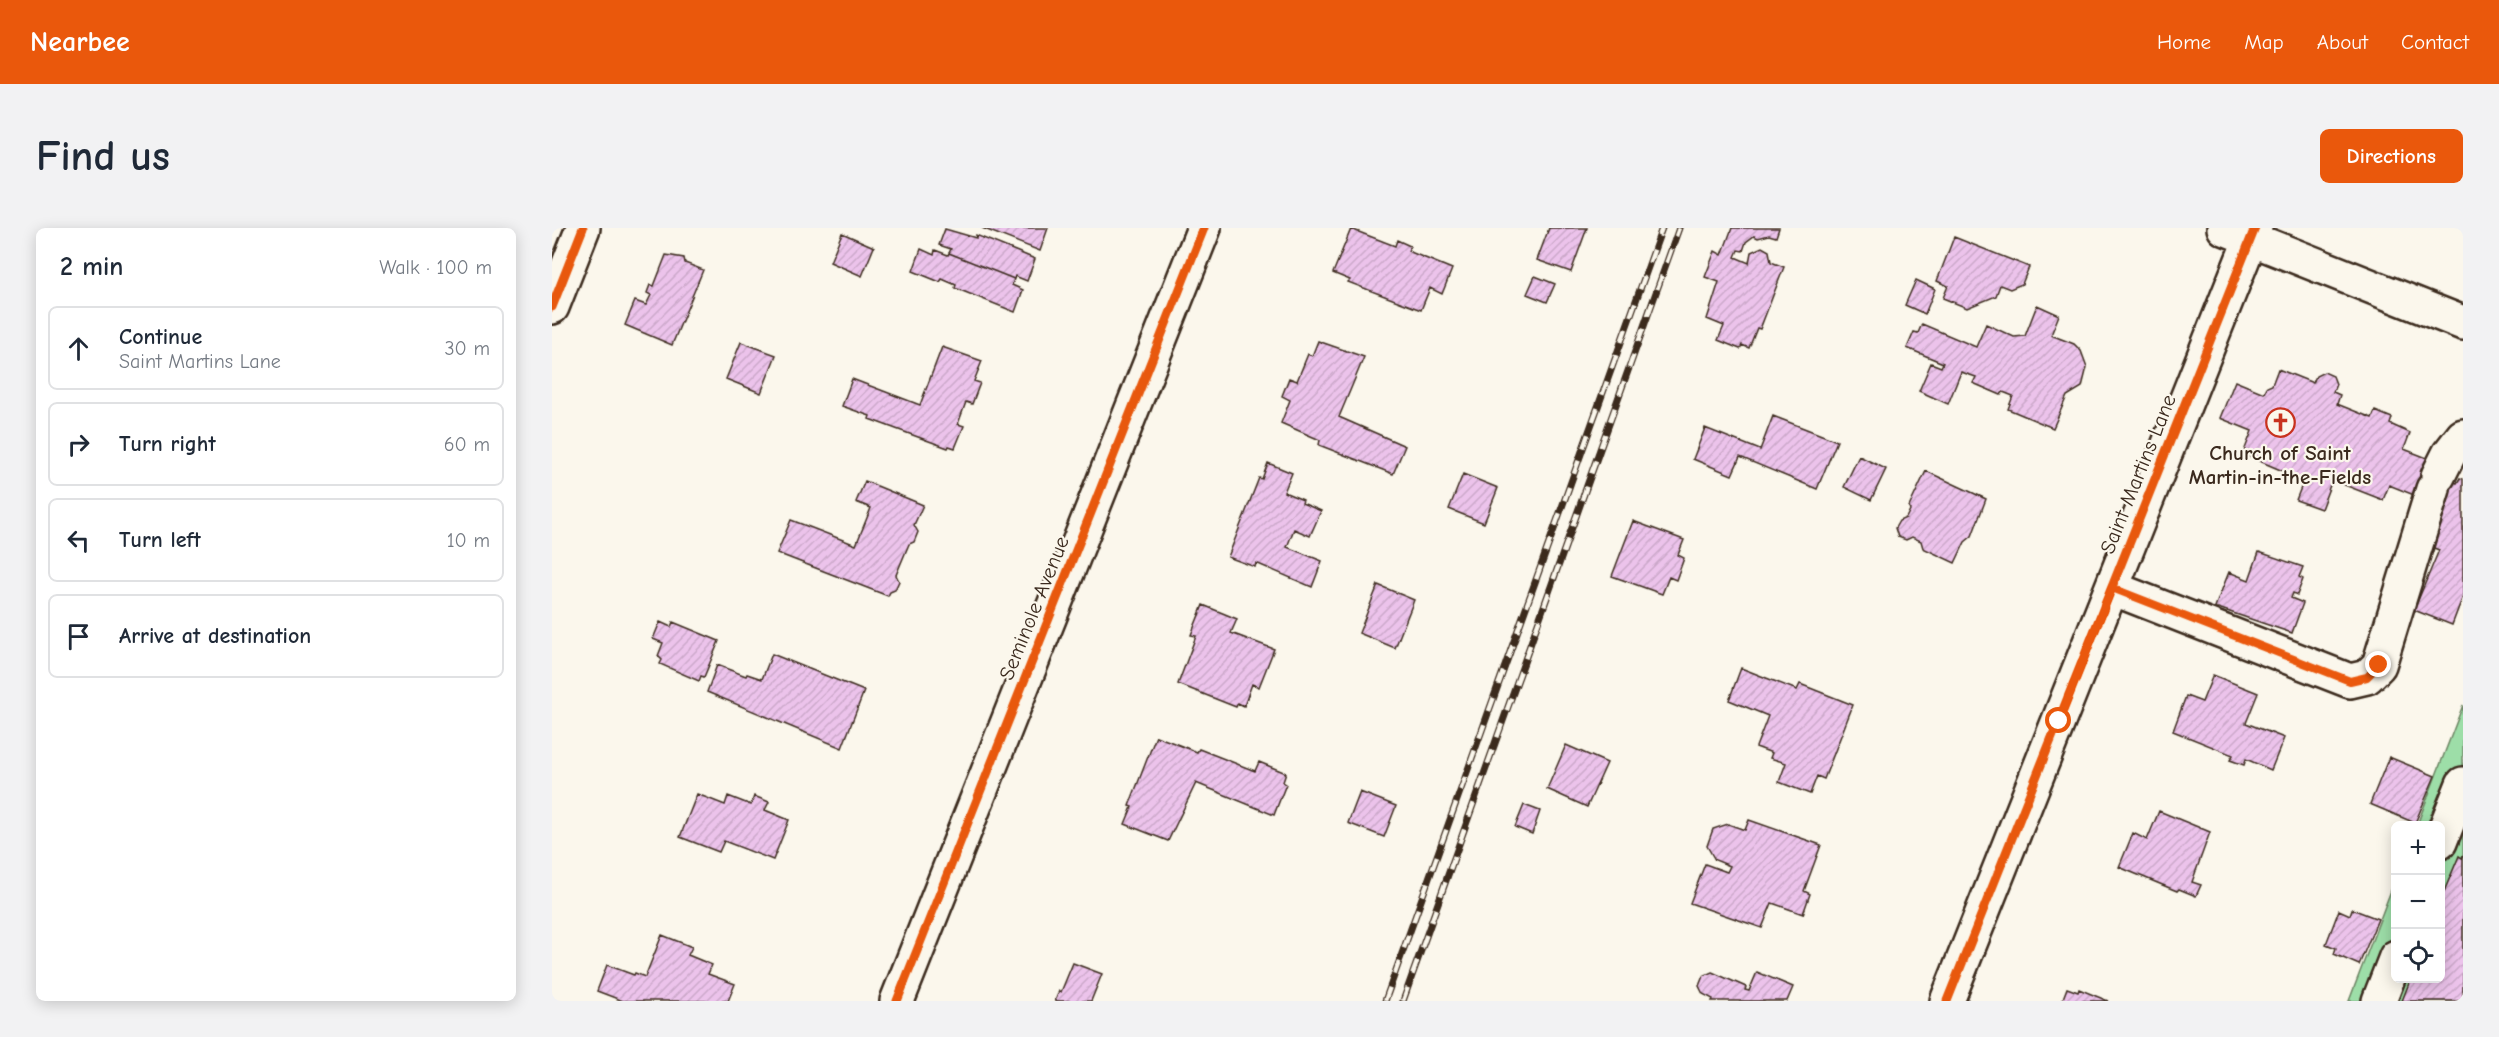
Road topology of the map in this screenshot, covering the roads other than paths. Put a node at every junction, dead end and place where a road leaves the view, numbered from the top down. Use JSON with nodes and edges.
{"nodes":[{"id":1,"x":583,"y":228,"type":"edge"},
{"id":2,"x":1204,"y":228,"type":"edge"},
{"id":3,"x":2243,"y":232,"type":"edge"},
{"id":4,"x":552,"y":307,"type":"edge"},
{"id":5,"x":2463,"y":323,"type":"edge"},
{"id":6,"x":2463,"y":436,"type":"edge"},
{"id":7,"x":2112,"y":588,"type":"junction"},
{"id":8,"x":2463,"y":784,"type":"edge"},
{"id":9,"x":2445,"y":829,"type":"edge"},
{"id":10,"x":2391,"y":970,"type":"edge"},
{"id":11,"x":897,"y":1001,"type":"edge"},
{"id":12,"x":1947,"y":1001,"type":"edge"},
{"id":13,"x":2379,"y":1001,"type":"edge"}],
"edges":[{"from":1,"to":4,"type":"street"},
{"from":2,"to":11,"type":"street","name":"Seminole Avenue"},
{"from":3,"to":5,"type":"street"},
{"from":3,"to":7,"type":"street","name":"Saint Martins Lane"},
{"from":6,"to":7,"type":"street"},
{"from":7,"to":12,"type":"street","name":"Saint Martins Lane"},
{"from":8,"to":9,"type":"street"},
{"from":10,"to":13,"type":"street"}]}
